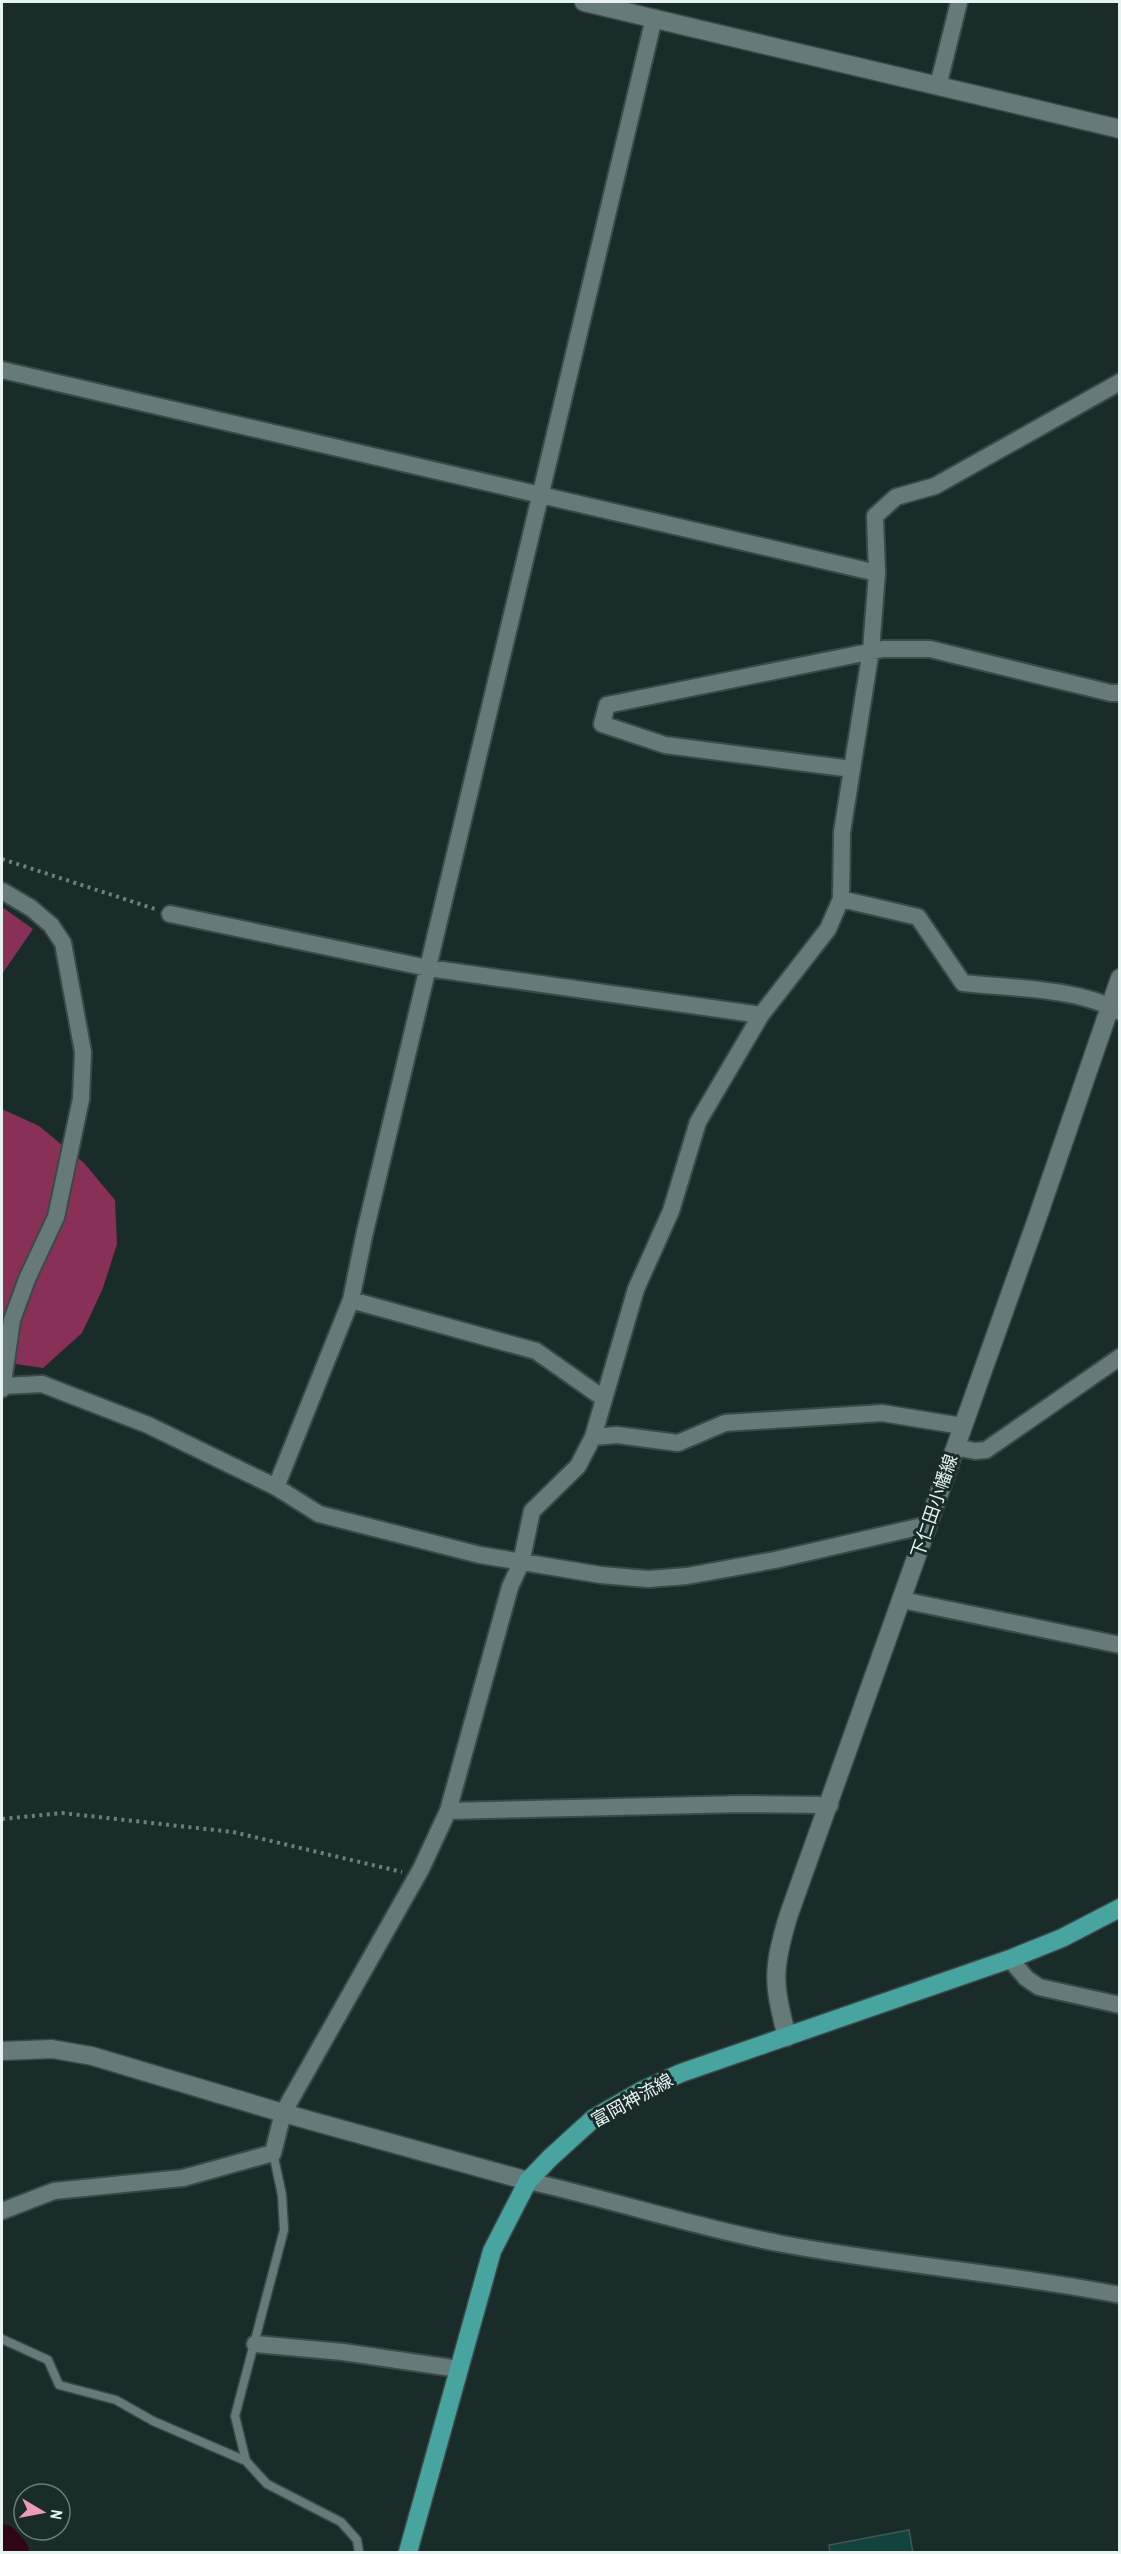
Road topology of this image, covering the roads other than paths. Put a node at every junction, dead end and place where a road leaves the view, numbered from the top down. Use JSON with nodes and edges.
{"nodes":[{"id":1,"x":584,"y":2,"type":"edge"},
{"id":2,"x":958,"y":2,"type":"edge"},
{"id":3,"x":654,"y":18,"type":"junction"},
{"id":4,"x":938,"y":86,"type":"junction"},
{"id":5,"x":1119,"y":129,"type":"edge"},
{"id":6,"x":2,"y":370,"type":"edge"},
{"id":7,"x":1119,"y":382,"type":"edge"},
{"id":8,"x":541,"y":495,"type":"junction"},
{"id":9,"x":877,"y":573,"type":"junction"},
{"id":10,"x":871,"y":650,"type":"junction"},
{"id":11,"x":1119,"y":693,"type":"edge"},
{"id":12,"x":852,"y":769,"type":"junction"},
{"id":13,"x":2,"y":891,"type":"edge"},
{"id":14,"x":841,"y":899,"type":"junction"},
{"id":15,"x":170,"y":914,"type":"road end"},
{"id":16,"x":428,"y":968,"type":"junction"},
{"id":17,"x":1119,"y":978,"type":"edge"},
{"id":18,"x":1114,"y":1009,"type":"edge"},
{"id":19,"x":761,"y":1014,"type":"junction"},
{"id":20,"x":351,"y":1300,"type":"junction"},
{"id":21,"x":1119,"y":1357,"type":"edge"},
{"id":22,"x":2,"y":1388,"type":"edge"},
{"id":23,"x":603,"y":1398,"type":"junction"},
{"id":24,"x":962,"y":1426,"type":"junction"},
{"id":25,"x":593,"y":1437,"type":"junction"},
{"id":26,"x":955,"y":1447,"type":"junction"},
{"id":27,"x":276,"y":1487,"type":"junction"},
{"id":28,"x":927,"y":1525,"type":"junction"},
{"id":29,"x":521,"y":1563,"type":"junction"},
{"id":30,"x":902,"y":1600,"type":"junction"},
{"id":31,"x":1119,"y":1645,"type":"edge"},
{"id":32,"x":830,"y":1805,"type":"junction"},
{"id":33,"x":448,"y":1811,"type":"junction"},
{"id":34,"x":1119,"y":1908,"type":"edge"},
{"id":35,"x":1010,"y":1959,"type":"junction"},
{"id":36,"x":1119,"y":2005,"type":"edge"},
{"id":37,"x":787,"y":2037,"type":"junction"},
{"id":38,"x":2,"y":2051,"type":"edge"},
{"id":39,"x":283,"y":2113,"type":"junction"},
{"id":40,"x":273,"y":2153,"type":"junction"},
{"id":41,"x":528,"y":2181,"type":"junction"},
{"id":42,"x":2,"y":2211,"type":"edge"},
{"id":43,"x":1119,"y":2295,"type":"edge"},
{"id":44,"x":2,"y":2339,"type":"edge"},
{"id":45,"x":255,"y":2344,"type":"junction"},
{"id":46,"x":459,"y":2369,"type":"junction"},
{"id":47,"x":246,"y":2461,"type":"junction"},
{"id":48,"x":359,"y":2553,"type":"edge"},
{"id":49,"x":408,"y":2553,"type":"edge"}],
"edges":[{"from":1,"to":3,"type":"main road"},
{"from":2,"to":4,"type":"street"},
{"from":3,"to":4,"type":"main road"},
{"from":3,"to":8,"type":"street"},
{"from":4,"to":5,"type":"main road"},
{"from":6,"to":8,"type":"street"},
{"from":7,"to":9,"type":"street"},
{"from":8,"to":9,"type":"street"},
{"from":8,"to":16,"type":"street"},
{"from":9,"to":10,"type":"street"},
{"from":10,"to":11,"type":"street"},
{"from":10,"to":12,"type":"street"},
{"from":10,"to":12,"type":"street"},
{"from":12,"to":14,"type":"street"},
{"from":13,"to":22,"type":"street"},
{"from":14,"to":18,"type":"street"},
{"from":14,"to":19,"type":"street"},
{"from":15,"to":16,"type":"street"},
{"from":16,"to":19,"type":"street"},
{"from":16,"to":20,"type":"street"},
{"from":17,"to":18,"type":"main road","name":"下仁田小幡線"},
{"from":18,"to":24,"type":"main road","name":"下仁田小幡線"},
{"from":19,"to":23,"type":"street"},
{"from":20,"to":23,"type":"street"},
{"from":20,"to":27,"type":"street"},
{"from":21,"to":26,"type":"street"},
{"from":22,"to":27,"type":"street"},
{"from":23,"to":25,"type":"street"},
{"from":24,"to":25,"type":"street"},
{"from":24,"to":26,"type":"main road","name":"下仁田小幡線"},
{"from":25,"to":29,"type":"street"},
{"from":26,"to":28,"type":"main road","name":"下仁田小幡線"},
{"from":27,"to":29,"type":"street"},
{"from":28,"to":29,"type":"street"},
{"from":28,"to":30,"type":"main road","name":"下仁田小幡線"},
{"from":29,"to":33,"type":"street"},
{"from":30,"to":31,"type":"street"},
{"from":30,"to":32,"type":"main road","name":"下仁田小幡線"},
{"from":32,"to":33,"type":"street"},
{"from":32,"to":37,"type":"main road","name":"下仁田小幡線"},
{"from":33,"to":39,"type":"street"},
{"from":34,"to":35,"type":"main road","name":"富岡神流線"},
{"from":35,"to":36,"type":"street"},
{"from":35,"to":37,"type":"main road","name":"富岡神流線"},
{"from":37,"to":41,"type":"main road","name":"富岡神流線"},
{"from":38,"to":39,"type":"main road"},
{"from":39,"to":40,"type":"street"},
{"from":39,"to":41,"type":"main road"},
{"from":40,"to":42,"type":"street"},
{"from":40,"to":45,"type":"lane"},
{"from":41,"to":43,"type":"street"},
{"from":41,"to":46,"type":"main road","name":"富岡神流線"},
{"from":44,"to":47,"type":"lane"},
{"from":45,"to":46,"type":"street"},
{"from":45,"to":47,"type":"lane"},
{"from":46,"to":49,"type":"main road","name":"富岡神流線"},
{"from":47,"to":48,"type":"lane"}]}
